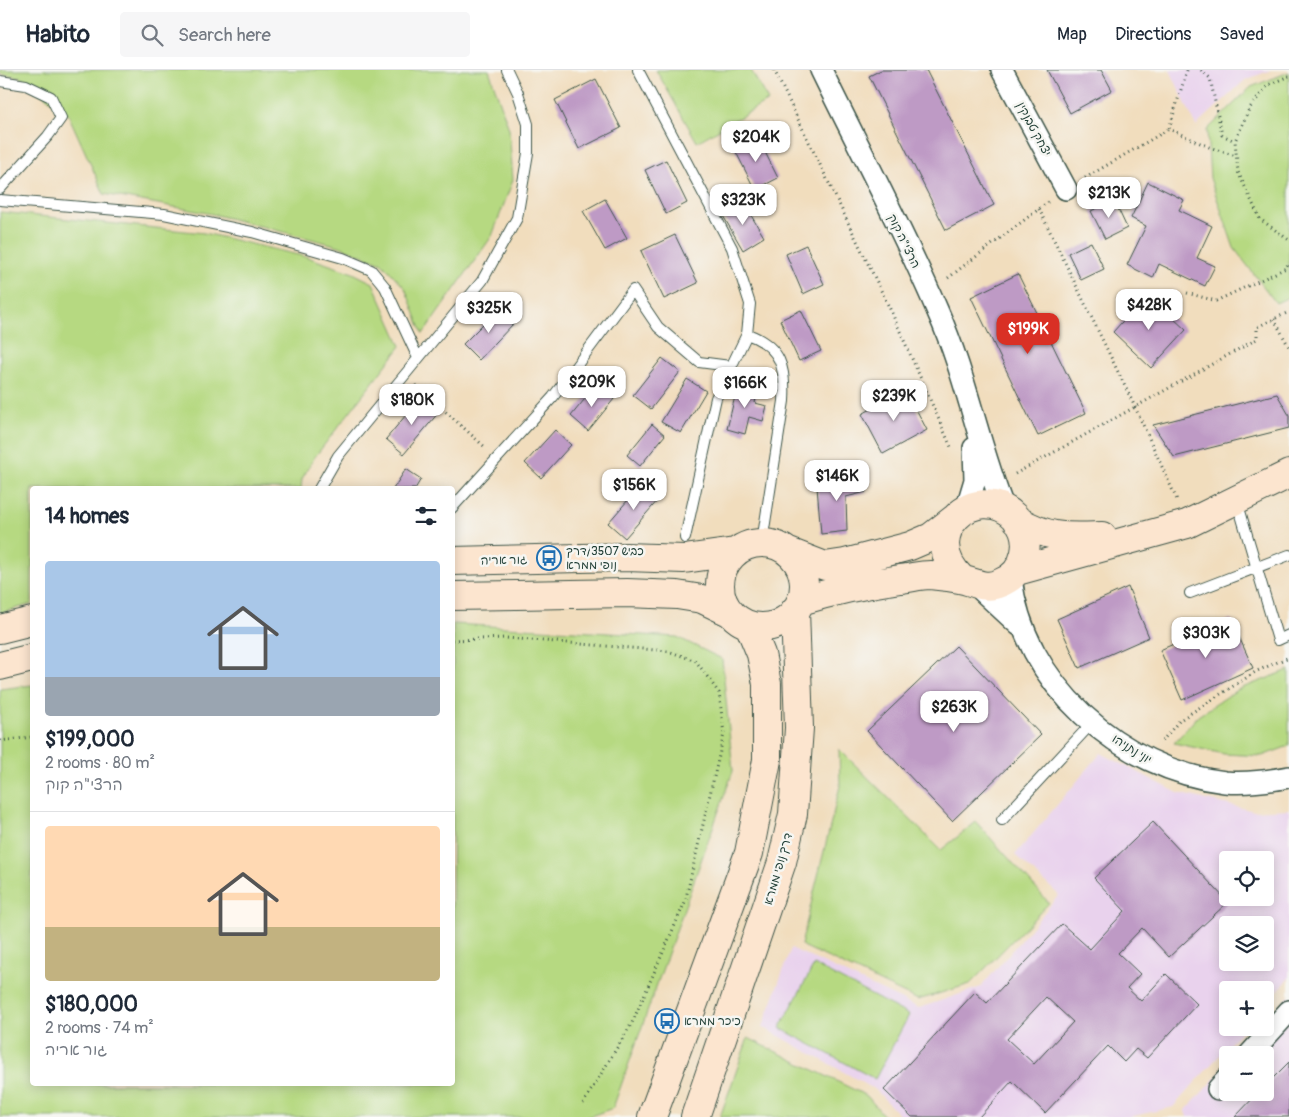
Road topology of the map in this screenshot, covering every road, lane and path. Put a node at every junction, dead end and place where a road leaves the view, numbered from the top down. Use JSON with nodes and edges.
{"nodes":[{"id":1,"x":507,"y":70,"type":"edge"},
{"id":2,"x":638,"y":70,"type":"edge"},
{"id":3,"x":774,"y":70,"type":"edge"},
{"id":4,"x":821,"y":70,"type":"edge"},
{"id":5,"x":1002,"y":70,"type":"edge"},
{"id":6,"x":1187,"y":70,"type":"edge"},
{"id":7,"x":1201,"y":70,"type":"edge"},
{"id":8,"x":1289,"y":76,"type":"edge"},
{"id":9,"x":0,"y":81,"type":"edge"},
{"id":10,"x":1169,"y":129,"type":"junction"},
{"id":11,"x":1234,"y":141,"type":"junction"},
{"id":12,"x":1236,"y":156,"type":"junction"},
{"id":13,"x":0,"y":189,"type":"edge"},
{"id":14,"x":1066,"y":189,"type":"junction"},
{"id":15,"x":0,"y":200,"type":"edge"},
{"id":16,"x":1039,"y":209,"type":"junction"},
{"id":17,"x":1289,"y":240,"type":"edge"},
{"id":18,"x":1289,"y":262,"type":"edge"},
{"id":19,"x":929,"y":293,"type":"junction"},
{"id":20,"x":1187,"y":293,"type":"dead end"},
{"id":21,"x":1289,"y":312,"type":"edge"},
{"id":22,"x":1274,"y":319,"type":"junction"},
{"id":23,"x":747,"y":334,"type":"junction"},
{"id":24,"x":1289,"y":347,"type":"edge"},
{"id":25,"x":418,"y":358,"type":"junction"},
{"id":26,"x":730,"y":366,"type":"junction"},
{"id":27,"x":405,"y":374,"type":"junction"},
{"id":28,"x":1135,"y":407,"type":"junction"},
{"id":29,"x":973,"y":418,"type":"junction"},
{"id":30,"x":951,"y":448,"type":"dead end"},
{"id":31,"x":497,"y":458,"type":"junction"},
{"id":32,"x":1289,"y":474,"type":"edge"},
{"id":33,"x":321,"y":486,"type":"edge"},
{"id":34,"x":1237,"y":501,"type":"junction"},
{"id":35,"x":455,"y":505,"type":"edge"},
{"id":36,"x":1005,"y":505,"type":"junction"},
{"id":37,"x":960,"y":514,"type":"junction"},
{"id":38,"x":1187,"y":524,"type":"junction"},
{"id":39,"x":1153,"y":534,"type":"junction"},
{"id":40,"x":685,"y":538,"type":"dead end"},
{"id":41,"x":762,"y":542,"type":"junction"},
{"id":42,"x":735,"y":552,"type":"junction"},
{"id":43,"x":789,"y":552,"type":"junction"},
{"id":44,"x":1289,"y":555,"type":"edge"},
{"id":45,"x":455,"y":560,"type":"edge"},
{"id":46,"x":1256,"y":567,"type":"junction"},
{"id":47,"x":1014,"y":574,"type":"junction"},
{"id":48,"x":969,"y":582,"type":"junction"},
{"id":49,"x":1190,"y":593,"type":"dead end"},
{"id":50,"x":455,"y":596,"type":"edge"},
{"id":51,"x":798,"y":605,"type":"junction"},
{"id":52,"x":740,"y":619,"type":"junction"},
{"id":53,"x":30,"y":622,"type":"edge"},
{"id":54,"x":0,"y":629,"type":"edge"},
{"id":55,"x":1024,"y":630,"type":"junction"},
{"id":56,"x":1289,"y":635,"type":"edge"},
{"id":57,"x":455,"y":640,"type":"edge"},
{"id":58,"x":1289,"y":656,"type":"edge"},
{"id":59,"x":30,"y":658,"type":"edge"},
{"id":60,"x":0,"y":666,"type":"edge"},
{"id":61,"x":1092,"y":723,"type":"junction"},
{"id":62,"x":30,"y":737,"type":"edge"},
{"id":63,"x":0,"y":741,"type":"edge"},
{"id":64,"x":1146,"y":759,"type":"junction"},
{"id":65,"x":1289,"y":777,"type":"edge"},
{"id":66,"x":1002,"y":820,"type":"dead end"},
{"id":67,"x":1289,"y":1011,"type":"edge"},
{"id":68,"x":1257,"y":1046,"type":"edge"},
{"id":69,"x":581,"y":1107,"type":"dead end"},
{"id":70,"x":652,"y":1117,"type":"edge"},
{"id":71,"x":694,"y":1117,"type":"edge"}],
"edges":[{"from":1,"to":25,"type":"lane"},
{"from":2,"to":23,"type":"lane"},
{"from":3,"to":30,"type":"path"},
{"from":4,"to":19,"type":"street","name":"הרצי\"ה קוק"},
{"from":5,"to":14,"type":"street","name":"יצחק טבנקין"},
{"from":6,"to":10,"type":"path"},
{"from":7,"to":11,"type":"path"},
{"from":8,"to":11,"type":"path"},
{"from":9,"to":13,"type":"lane"},
{"from":10,"to":12,"type":"path"},
{"from":10,"to":14,"type":"path"},
{"from":11,"to":12,"type":"path"},
{"from":12,"to":17,"type":"path"},
{"from":14,"to":16,"type":"path"},
{"from":15,"to":25,"type":"lane"},
{"from":16,"to":19,"type":"path"},
{"from":16,"to":28,"type":"path"},
{"from":18,"to":20,"type":"path"},
{"from":19,"to":29,"type":"street","name":"הרצי\"ה קוק"},
{"from":21,"to":22,"type":"path"},
{"from":22,"to":24,"type":"path"},
{"from":22,"to":28,"type":"path"},
{"from":23,"to":26,"type":"lane"},
{"from":23,"to":41,"type":"lane"},
{"from":25,"to":27,"type":"lane"},
{"from":26,"to":31,"type":"lane"},
{"from":26,"to":40,"type":"lane"},
{"from":27,"to":31,"type":"path"},
{"from":27,"to":33,"type":"lane"},
{"from":28,"to":36,"type":"path"},
{"from":28,"to":38,"type":"path"},
{"from":29,"to":36,"type":"street","name":"הרצי\"ה קוק"},
{"from":29,"to":37,"type":"street","name":"הרצי\"ה קוק"},
{"from":31,"to":35,"type":"lane"},
{"from":32,"to":34,"type":"main road"},
{"from":34,"to":38,"type":"main road"},
{"from":34,"to":46,"type":"lane"},
{"from":36,"to":37,"type":"main road"},
{"from":36,"to":39,"type":"main road"},
{"from":36,"to":47,"type":"main road"},
{"from":37,"to":43,"type":"main road"},
{"from":37,"to":48,"type":"main road"},
{"from":38,"to":39,"type":"main road"},
{"from":39,"to":47,"type":"main road"},
{"from":41,"to":42,"type":"main road"},
{"from":41,"to":43,"type":"main road"},
{"from":42,"to":45,"type":"main road","name":"גור אריה"},
{"from":42,"to":52,"type":"main road"},
{"from":43,"to":51,"type":"main road"},
{"from":44,"to":46,"type":"lane"},
{"from":46,"to":49,"type":"lane"},
{"from":46,"to":56,"type":"lane"},
{"from":47,"to":48,"type":"main road"},
{"from":47,"to":55,"type":"street"},
{"from":48,"to":51,"type":"main road"},
{"from":48,"to":55,"type":"street"},
{"from":50,"to":52,"type":"main road"},
{"from":51,"to":52,"type":"main road"},
{"from":51,"to":71,"type":"main road","name":"דרך נופי ממרא"},
{"from":52,"to":70,"type":"main road"},
{"from":53,"to":54,"type":"main road"},
{"from":55,"to":61,"type":"street","name":"יוני נתניהו"},
{"from":57,"to":69,"type":"path"},
{"from":58,"to":64,"type":"path"},
{"from":59,"to":60,"type":"main road"},
{"from":61,"to":64,"type":"street","name":"יוני נתניהו"},
{"from":61,"to":66,"type":"lane"},
{"from":62,"to":63,"type":"path"},
{"from":64,"to":65,"type":"street","name":"יוני נתניהו"},
{"from":67,"to":68,"type":"street"}]}
